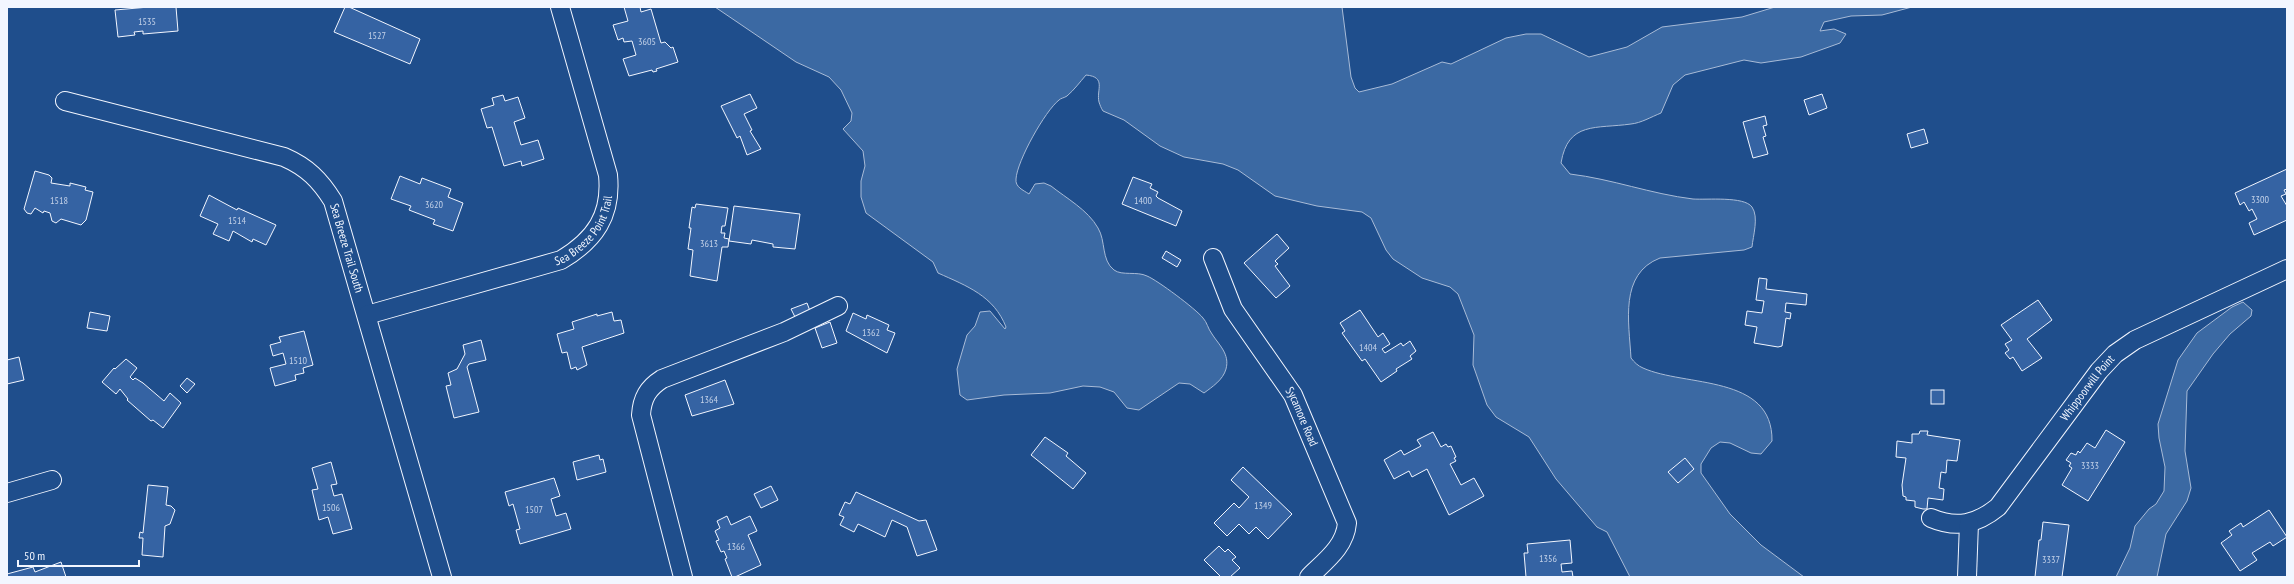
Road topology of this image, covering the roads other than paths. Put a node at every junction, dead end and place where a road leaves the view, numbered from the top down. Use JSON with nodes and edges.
{"nodes":[{"id":1,"x":560,"y":7,"type":"edge"},
{"id":2,"x":65,"y":101,"type":"dead end"},
{"id":3,"x":1214,"y":258,"type":"dead end"},
{"id":4,"x":2287,"y":269,"type":"edge"},
{"id":5,"x":838,"y":306,"type":"dead end"},
{"id":6,"x":367,"y":315,"type":"junction"},
{"id":7,"x":52,"y":480,"type":"dead end"},
{"id":8,"x":7,"y":493,"type":"edge"},
{"id":9,"x":1931,"y":518,"type":"dead end"},
{"id":10,"x":1969,"y":523,"type":"junction"},
{"id":11,"x":442,"y":577,"type":"edge"},
{"id":12,"x":683,"y":577,"type":"edge"},
{"id":13,"x":1309,"y":577,"type":"edge"},
{"id":14,"x":1967,"y":577,"type":"edge"}],
"edges":[{"from":1,"to":6,"type":"street","name":"Sea Breeze Point Trail"},
{"from":2,"to":6,"type":"street","name":"Sea Breeze Trail South"},
{"from":3,"to":13,"type":"street","name":"Sycamore Road"},
{"from":4,"to":10,"type":"street","name":"Whippoorwill Point"},
{"from":5,"to":12,"type":"street"},
{"from":6,"to":11,"type":"street","name":"Sea Breeze Trail South"},
{"from":7,"to":8,"type":"street"},
{"from":9,"to":10,"type":"street","name":"Whippoorwill Point"},
{"from":10,"to":14,"type":"street"}]}
